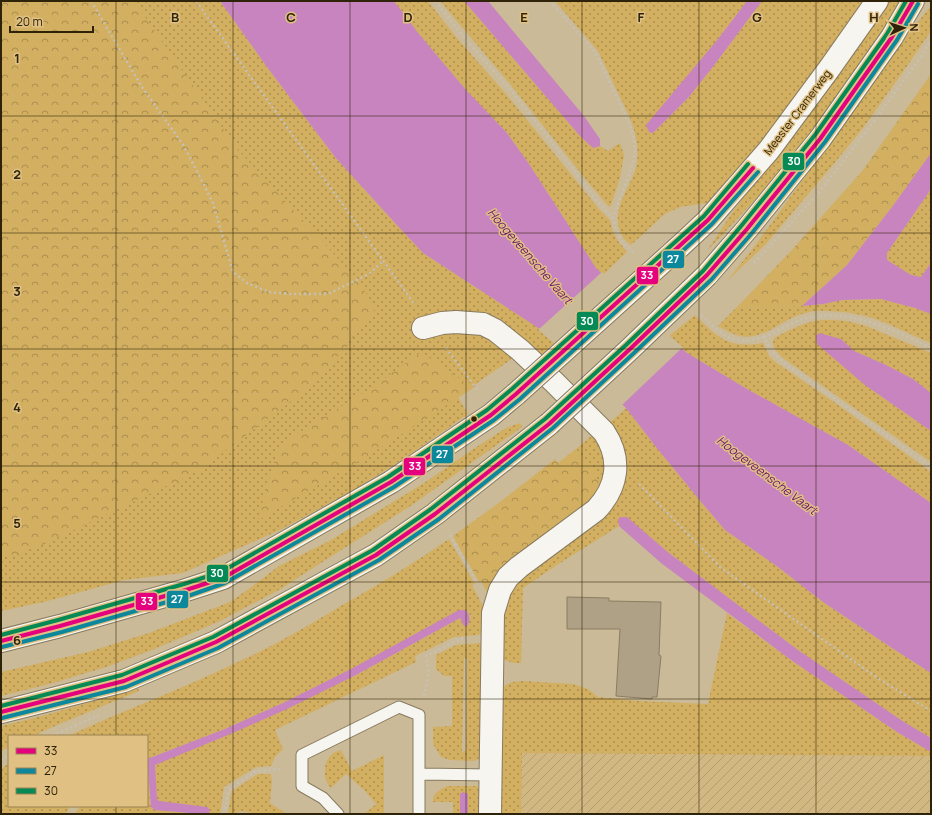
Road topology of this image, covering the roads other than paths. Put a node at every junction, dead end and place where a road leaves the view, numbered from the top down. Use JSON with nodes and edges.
{"nodes":[{"id":1,"x":877,"y":1,"type":"edge"},
{"id":2,"x":913,"y":1,"type":"edge"},
{"id":3,"x":426,"y":327,"type":"road end"},
{"id":4,"x":1,"y":641,"type":"edge"},
{"id":5,"x":1,"y":712,"type":"edge"},
{"id":6,"x":420,"y":774,"type":"junction"},
{"id":7,"x":491,"y":775,"type":"junction"},
{"id":8,"x":338,"y":814,"type":"edge"},
{"id":9,"x":419,"y":814,"type":"edge"},
{"id":10,"x":490,"y":814,"type":"edge"}],
"edges":[{"from":1,"to":4,"type":"main road","name":"Meester Cramerweg","bridge":true},
{"from":2,"to":5,"type":"main road","bridge":true},
{"from":3,"to":7,"type":"main road"},
{"from":6,"to":7,"type":"lane"},
{"from":6,"to":8,"type":"lane"},
{"from":6,"to":9,"type":"lane"},
{"from":7,"to":10,"type":"main road"}]}
